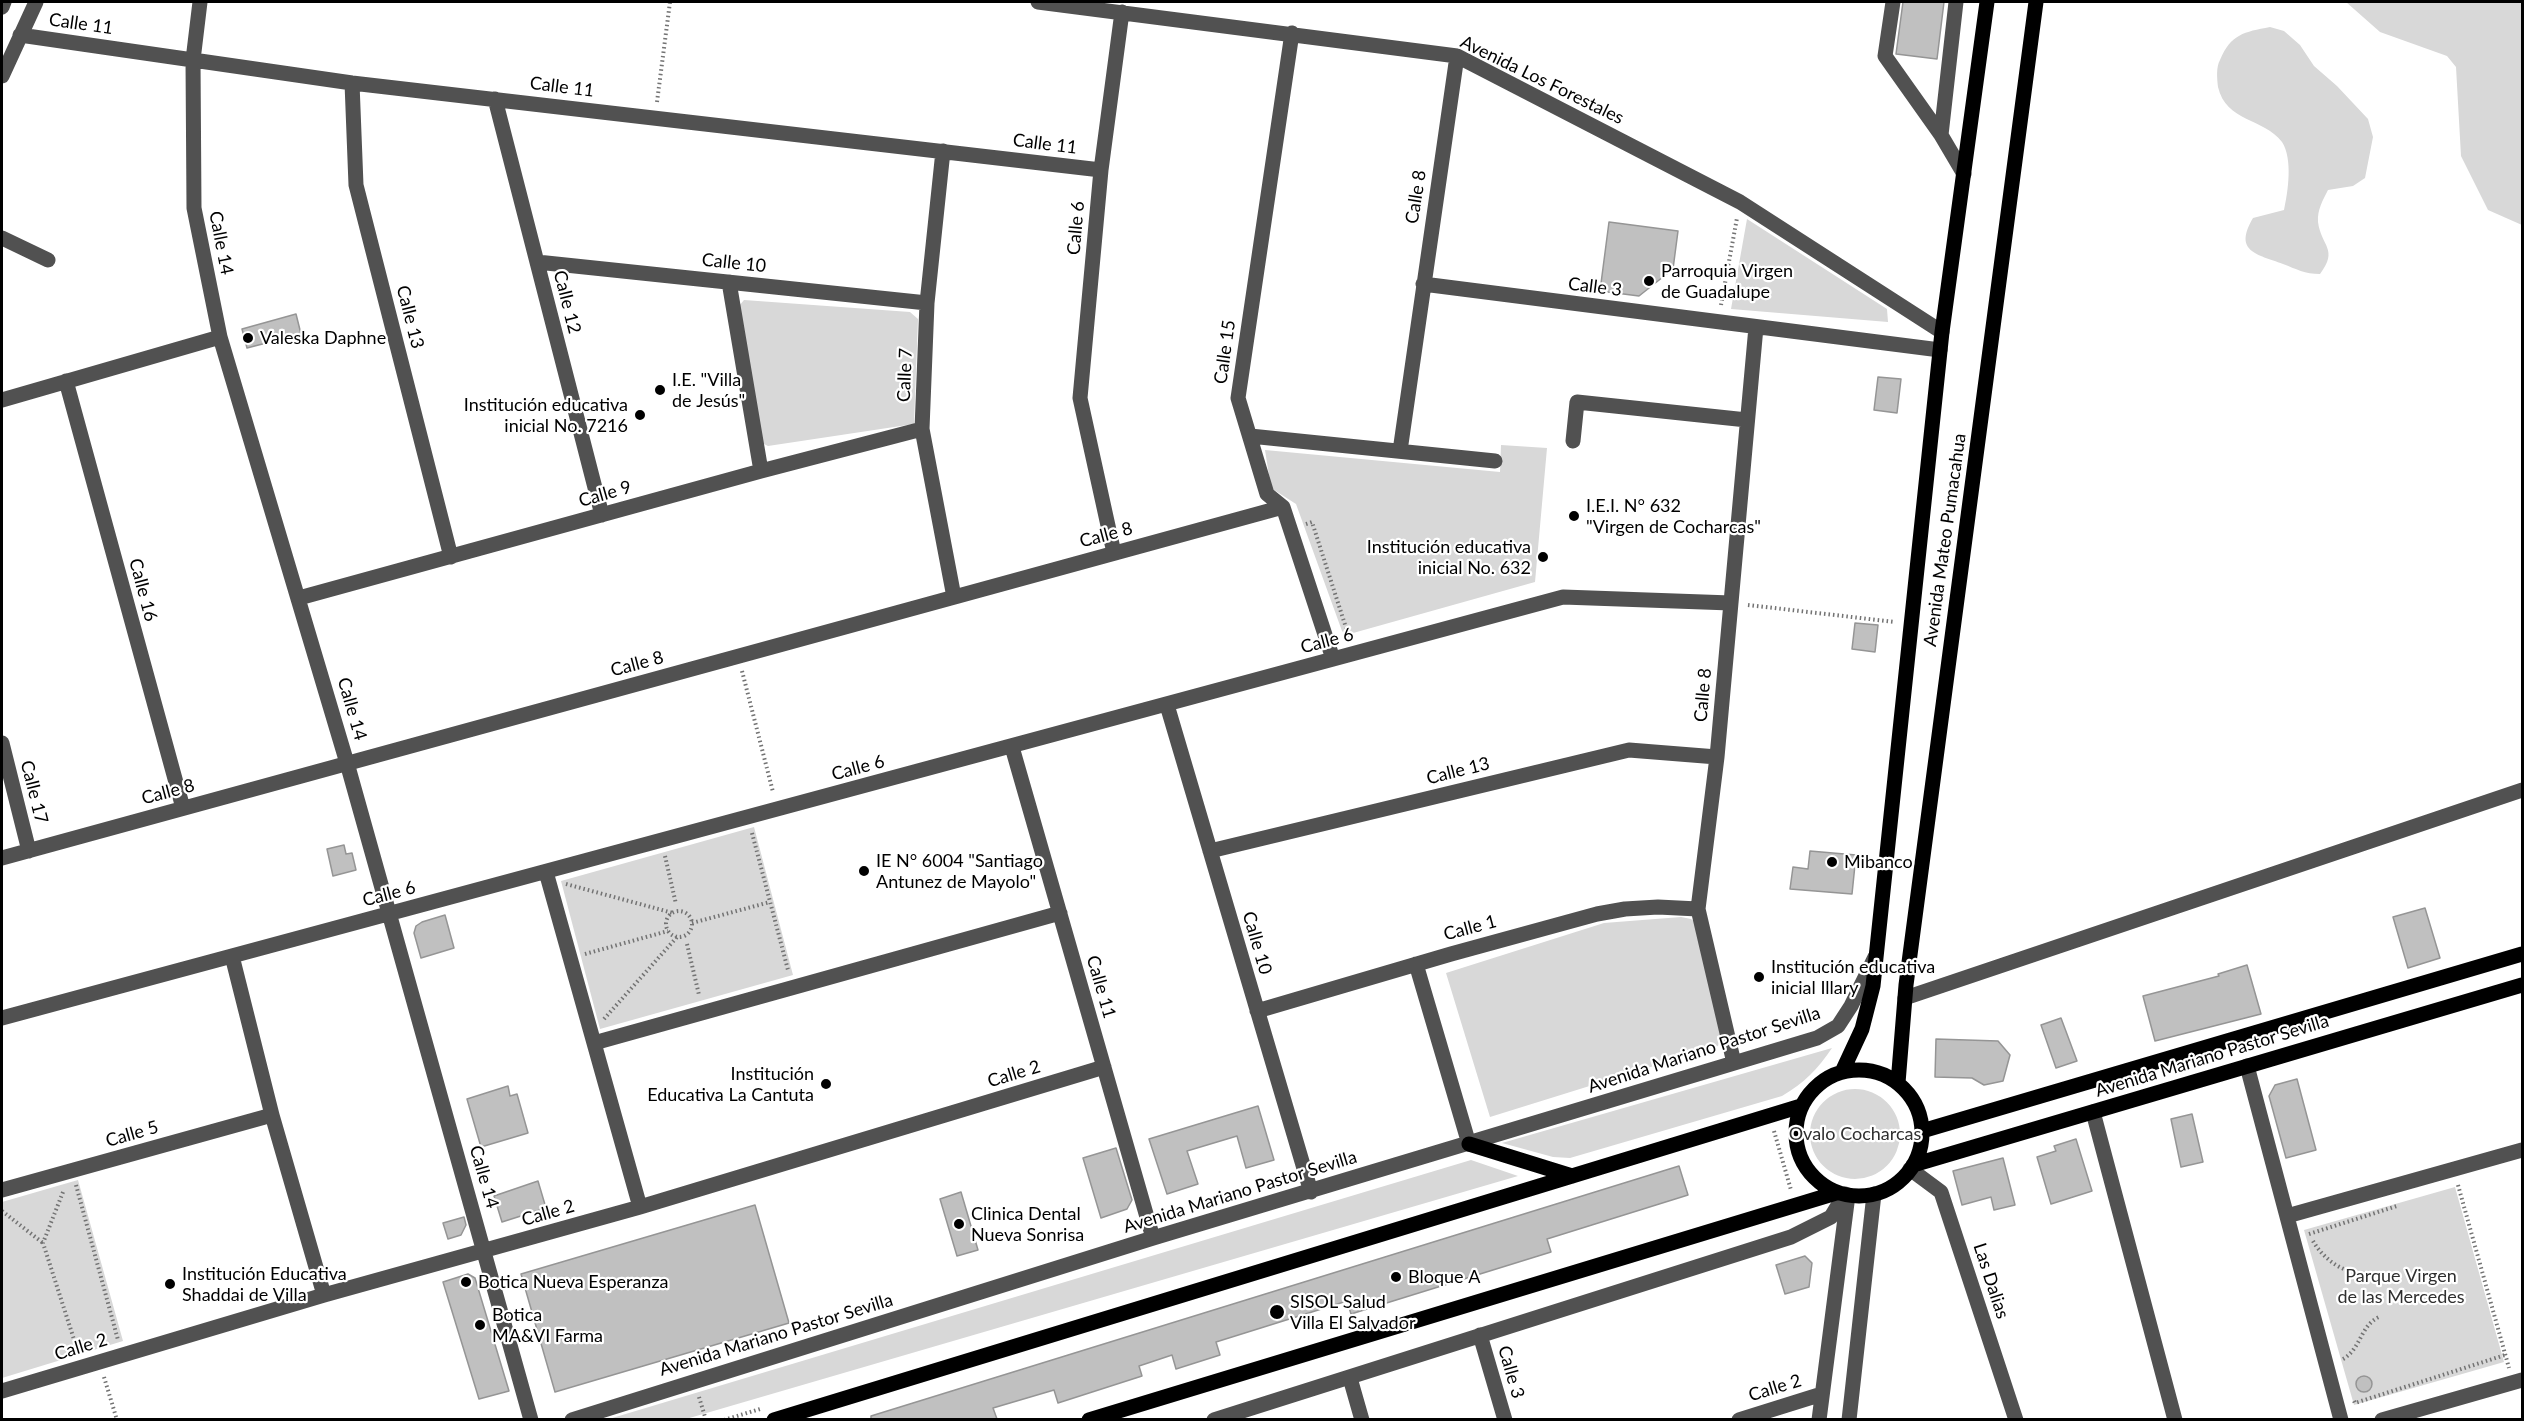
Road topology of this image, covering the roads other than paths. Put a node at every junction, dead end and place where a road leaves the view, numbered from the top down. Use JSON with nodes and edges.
{"nodes":[{"id":1,"x":4,"y":2,"type":"edge"},
{"id":2,"x":36,"y":2,"type":"edge"},
{"id":3,"x":200,"y":2,"type":"edge"},
{"id":4,"x":1038,"y":2,"type":"edge"},
{"id":5,"x":1893,"y":2,"type":"edge"},
{"id":6,"x":1956,"y":2,"type":"edge"},
{"id":7,"x":1987,"y":2,"type":"edge"},
{"id":8,"x":2036,"y":2,"type":"edge"},
{"id":9,"x":2,"y":7,"type":"edge"},
{"id":10,"x":1156,"y":9,"type":"edge"},
{"id":11,"x":1122,"y":12,"type":"junction"},
{"id":12,"x":1292,"y":33,"type":"junction"},
{"id":13,"x":20,"y":36,"type":"junction"},
{"id":14,"x":1457,"y":56,"type":"junction"},
{"id":15,"x":193,"y":60,"type":"junction"},
{"id":16,"x":2,"y":76,"type":"edge"},
{"id":17,"x":352,"y":83,"type":"junction"},
{"id":18,"x":495,"y":99,"type":"junction"},
{"id":19,"x":1941,"y":135,"type":"junction"},
{"id":20,"x":943,"y":151,"type":"junction"},
{"id":21,"x":1101,"y":170,"type":"junction"},
{"id":22,"x":1964,"y":174,"type":"junction"},
{"id":23,"x":2,"y":237,"type":"edge"},
{"id":24,"x":48,"y":260,"type":"dead end"},
{"id":25,"x":537,"y":262,"type":"junction"},
{"id":26,"x":729,"y":282,"type":"junction"},
{"id":27,"x":1423,"y":284,"type":"junction"},
{"id":28,"x":927,"y":303,"type":"junction"},
{"id":29,"x":1756,"y":327,"type":"junction"},
{"id":30,"x":1942,"y":332,"type":"junction"},
{"id":31,"x":220,"y":338,"type":"junction"},
{"id":32,"x":1940,"y":350,"type":"junction"},
{"id":33,"x":66,"y":381,"type":"junction"},
{"id":34,"x":2,"y":400,"type":"edge"},
{"id":35,"x":1747,"y":420,"type":"junction"},
{"id":36,"x":922,"y":429,"type":"junction"},
{"id":37,"x":1250,"y":436,"type":"junction"},
{"id":38,"x":1573,"y":441,"type":"dead end"},
{"id":39,"x":1400,"y":451,"type":"junction"},
{"id":40,"x":1495,"y":461,"type":"dead end"},
{"id":41,"x":761,"y":471,"type":"junction"},
{"id":42,"x":1283,"y":507,"type":"junction"},
{"id":43,"x":602,"y":515,"type":"junction"},
{"id":44,"x":1114,"y":553,"type":"junction"},
{"id":45,"x":451,"y":557,"type":"junction"},
{"id":46,"x":954,"y":597,"type":"junction"},
{"id":47,"x":298,"y":598,"type":"junction"},
{"id":48,"x":1731,"y":603,"type":"junction"},
{"id":49,"x":1333,"y":659,"type":"junction"},
{"id":50,"x":1167,"y":705,"type":"junction"},
{"id":51,"x":2,"y":743,"type":"edge"},
{"id":52,"x":1012,"y":747,"type":"junction"},
{"id":53,"x":1717,"y":757,"type":"junction"},
{"id":54,"x":347,"y":763,"type":"junction"},
{"id":55,"x":2523,"y":790,"type":"edge"},
{"id":56,"x":183,"y":808,"type":"junction"},
{"id":57,"x":29,"y":851,"type":"junction"},
{"id":58,"x":1210,"y":851,"type":"junction"},
{"id":59,"x":2,"y":858,"type":"edge"},
{"id":60,"x":546,"y":872,"type":"junction"},
{"id":61,"x":1698,"y":909,"type":"junction"},
{"id":62,"x":1060,"y":913,"type":"junction"},
{"id":63,"x":390,"y":914,"type":"junction"},
{"id":64,"x":1877,"y":951,"type":"junction"},
{"id":65,"x":2523,"y":954,"type":"edge"},
{"id":66,"x":232,"y":956,"type":"junction"},
{"id":67,"x":1416,"y":964,"type":"junction"},
{"id":68,"x":2523,"y":985,"type":"edge"},
{"id":69,"x":1905,"y":998,"type":"junction"},
{"id":70,"x":1257,"y":1011,"type":"junction"},
{"id":71,"x":2,"y":1018,"type":"edge"},
{"id":72,"x":594,"y":1042,"type":"junction"},
{"id":73,"x":1734,"y":1063,"type":"junction"},
{"id":74,"x":2247,"y":1066,"type":"junction"},
{"id":75,"x":1104,"y":1067,"type":"junction"},
{"id":76,"x":1842,"y":1072,"type":"junction"},
{"id":77,"x":1898,"y":1083,"type":"junction"},
{"id":78,"x":1801,"y":1106,"type":"junction"},
{"id":79,"x":2093,"y":1112,"type":"junction"},
{"id":80,"x":272,"y":1115,"type":"junction"},
{"id":81,"x":1922,"y":1131,"type":"junction"},
{"id":82,"x":1469,"y":1144,"type":"junction"},
{"id":83,"x":2523,"y":1150,"type":"edge"},
{"id":84,"x":1911,"y":1167,"type":"junction"},
{"id":85,"x":1572,"y":1176,"type":"junction"},
{"id":86,"x":2,"y":1190,"type":"edge"},
{"id":87,"x":1311,"y":1192,"type":"junction"},
{"id":88,"x":1843,"y":1194,"type":"junction"},
{"id":89,"x":1874,"y":1194,"type":"junction"},
{"id":90,"x":640,"y":1207,"type":"junction"},
{"id":91,"x":2287,"y":1216,"type":"junction"},
{"id":92,"x":1153,"y":1238,"type":"junction"},
{"id":93,"x":485,"y":1251,"type":"junction"},
{"id":94,"x":324,"y":1295,"type":"junction"},
{"id":95,"x":1480,"y":1335,"type":"junction"},
{"id":96,"x":1350,"y":1378,"type":"junction"},
{"id":97,"x":2518,"y":1382,"type":"edge"},
{"id":98,"x":2,"y":1391,"type":"edge"},
{"id":99,"x":1822,"y":1394,"type":"junction"},
{"id":100,"x":770,"y":1413,"type":"edge"},
{"id":101,"x":531,"y":1419,"type":"edge"},
{"id":102,"x":572,"y":1419,"type":"edge"},
{"id":103,"x":1089,"y":1419,"type":"edge"},
{"id":104,"x":1214,"y":1419,"type":"edge"},
{"id":105,"x":1362,"y":1419,"type":"edge"},
{"id":106,"x":1505,"y":1419,"type":"edge"},
{"id":107,"x":1739,"y":1419,"type":"edge"},
{"id":108,"x":1819,"y":1419,"type":"edge"},
{"id":109,"x":1849,"y":1419,"type":"edge"},
{"id":110,"x":2016,"y":1419,"type":"edge"},
{"id":111,"x":2175,"y":1419,"type":"edge"},
{"id":112,"x":2341,"y":1419,"type":"edge"},
{"id":113,"x":2382,"y":1419,"type":"edge"}],
"edges":[{"from":1,"to":9,"type":"street"},
{"from":2,"to":13,"type":"street"},
{"from":3,"to":15,"type":"street","name":"Calle 14"},
{"from":4,"to":11,"type":"street","name":"Avenida Los Forestales"},
{"from":5,"to":19,"type":"street"},
{"from":6,"to":19,"type":"street"},
{"from":7,"to":22,"type":"main road","name":"Avenida Mateo Pumacahua"},
{"from":8,"to":69,"type":"main road","name":"Avenida Mateo Pumacahua"},
{"from":10,"to":11,"type":"street","name":"Avenida Los Forestales"},
{"from":10,"to":12,"type":"street","name":"Avenida Los Forestales"},
{"from":11,"to":21,"type":"street","name":"Calle 6"},
{"from":12,"to":14,"type":"street","name":"Avenida Los Forestales"},
{"from":12,"to":37,"type":"street","name":"Calle 15"},
{"from":13,"to":15,"type":"street","name":"Calle 11"},
{"from":13,"to":16,"type":"street"},
{"from":14,"to":27,"type":"street","name":"Calle 8"},
{"from":14,"to":30,"type":"street","name":"Avenida Los Forestales"},
{"from":15,"to":17,"type":"street","name":"Calle 11"},
{"from":15,"to":31,"type":"street","name":"Calle 14"},
{"from":17,"to":18,"type":"street","name":"Calle 11"},
{"from":17,"to":45,"type":"street","name":"Calle 13"},
{"from":18,"to":20,"type":"street","name":"Calle 11"},
{"from":18,"to":25,"type":"street","name":"Calle 12"},
{"from":19,"to":22,"type":"street"},
{"from":20,"to":21,"type":"street","name":"Calle 11"},
{"from":20,"to":28,"type":"street","name":"Calle 7"},
{"from":21,"to":44,"type":"street","name":"Calle 6"},
{"from":22,"to":30,"type":"main road","name":"Avenida Mateo Pumacahua"},
{"from":23,"to":24,"type":"street"},
{"from":25,"to":26,"type":"street","name":"Calle 10"},
{"from":25,"to":43,"type":"street","name":"Calle 12"},
{"from":26,"to":28,"type":"street","name":"Calle 10"},
{"from":26,"to":41,"type":"street"},
{"from":27,"to":29,"type":"street","name":"Calle 3"},
{"from":27,"to":39,"type":"street","name":"Calle 8"},
{"from":28,"to":36,"type":"street","name":"Calle 7"},
{"from":29,"to":32,"type":"street","name":"Calle 3"},
{"from":29,"to":35,"type":"street","name":"Calle 8"},
{"from":30,"to":32,"type":"main road","name":"Avenida Mateo Pumacahua"},
{"from":31,"to":33,"type":"street"},
{"from":31,"to":47,"type":"street","name":"Calle 14"},
{"from":32,"to":64,"type":"main road","name":"Avenida Mateo Pumacahua"},
{"from":33,"to":34,"type":"street"},
{"from":33,"to":56,"type":"street","name":"Calle 16"},
{"from":35,"to":38,"type":"street"},
{"from":35,"to":48,"type":"street","name":"Calle 8"},
{"from":36,"to":41,"type":"street","name":"Calle 9"},
{"from":36,"to":46,"type":"street","name":"Calle 7"},
{"from":37,"to":39,"type":"street"},
{"from":37,"to":42,"type":"street","name":"Calle 15"},
{"from":39,"to":40,"type":"street"},
{"from":41,"to":43,"type":"street","name":"Calle 9"},
{"from":42,"to":44,"type":"street","name":"Calle 8"},
{"from":42,"to":49,"type":"street","name":"Calle 15"},
{"from":43,"to":45,"type":"street","name":"Calle 9"},
{"from":44,"to":46,"type":"street","name":"Calle 8"},
{"from":45,"to":47,"type":"street","name":"Calle 9"},
{"from":46,"to":54,"type":"street","name":"Calle 8"},
{"from":47,"to":54,"type":"street","name":"Calle 14"},
{"from":48,"to":49,"type":"street","name":"Calle 6"},
{"from":48,"to":53,"type":"street","name":"Calle 8"},
{"from":49,"to":50,"type":"street","name":"Calle 6"},
{"from":50,"to":52,"type":"street","name":"Calle 6"},
{"from":50,"to":58,"type":"street","name":"Calle 10"},
{"from":51,"to":57,"type":"street","name":"Calle 17"},
{"from":52,"to":60,"type":"street","name":"Calle 6"},
{"from":52,"to":62,"type":"street","name":"Calle 11"},
{"from":53,"to":58,"type":"street","name":"Calle 13"},
{"from":53,"to":61,"type":"street","name":"Calle 8"},
{"from":54,"to":56,"type":"street","name":"Calle 8"},
{"from":54,"to":63,"type":"street","name":"Calle 14"},
{"from":55,"to":69,"type":"street"},
{"from":56,"to":57,"type":"street","name":"Calle 8"},
{"from":57,"to":59,"type":"street","name":"Calle 8"},
{"from":58,"to":70,"type":"street","name":"Calle 10"},
{"from":60,"to":63,"type":"street","name":"Calle 6"},
{"from":60,"to":72,"type":"street"},
{"from":61,"to":67,"type":"street","name":"Calle 1"},
{"from":61,"to":73,"type":"street","name":"Calle 8"},
{"from":62,"to":72,"type":"street"},
{"from":62,"to":75,"type":"street","name":"Calle 11"},
{"from":63,"to":66,"type":"street","name":"Calle 6"},
{"from":63,"to":93,"type":"street","name":"Calle 14"},
{"from":64,"to":73,"type":"street","name":"Avenida Mariano Pastor Sevilla"},
{"from":64,"to":76,"type":"main road","name":"Avenida Mateo Pumacahua"},
{"from":65,"to":81,"type":"main road","name":"Avenida Mariano Pastor Sevilla"},
{"from":66,"to":71,"type":"street","name":"Calle 6"},
{"from":66,"to":80,"type":"street"},
{"from":67,"to":70,"type":"street","name":"Calle 1"},
{"from":67,"to":82,"type":"street"},
{"from":68,"to":74,"type":"main road","name":"Avenida Mariano Pastor Sevilla"},
{"from":69,"to":77,"type":"main road","name":"Avenida Mateo Pumacahua"},
{"from":70,"to":87,"type":"street","name":"Calle 10"},
{"from":72,"to":90,"type":"street"},
{"from":73,"to":82,"type":"street","name":"Avenida Mariano Pastor Sevilla"},
{"from":74,"to":79,"type":"main road","name":"Avenida Mariano Pastor Sevilla"},
{"from":74,"to":91,"type":"street"},
{"from":75,"to":90,"type":"street","name":"Calle 2"},
{"from":75,"to":92,"type":"street","name":"Calle 11"},
{"from":76,"to":77,"type":"main road"},
{"from":76,"to":78,"type":"main road"},
{"from":77,"to":81,"type":"main road"},
{"from":78,"to":85,"type":"main road"},
{"from":78,"to":88,"type":"main road"},
{"from":79,"to":84,"type":"main road","name":"Avenida Mariano Pastor Sevilla"},
{"from":79,"to":111,"type":"street"},
{"from":80,"to":86,"type":"street","name":"Calle 5"},
{"from":80,"to":94,"type":"street"},
{"from":81,"to":84,"type":"main road"},
{"from":82,"to":85,"type":"main road"},
{"from":82,"to":87,"type":"street","name":"Avenida Mariano Pastor Sevilla"},
{"from":83,"to":91,"type":"street"},
{"from":84,"to":89,"type":"main road"},
{"from":84,"to":110,"type":"street","name":"Las Dalias"},
{"from":85,"to":100,"type":"main road"},
{"from":87,"to":92,"type":"street","name":"Avenida Mariano Pastor Sevilla"},
{"from":88,"to":89,"type":"main road"},
{"from":88,"to":95,"type":"street"},
{"from":88,"to":99,"type":"street"},
{"from":88,"to":103,"type":"main road"},
{"from":89,"to":109,"type":"street"},
{"from":90,"to":93,"type":"street","name":"Calle 2"},
{"from":91,"to":112,"type":"street"},
{"from":92,"to":102,"type":"street","name":"Avenida Mariano Pastor Sevilla"},
{"from":93,"to":94,"type":"street","name":"Calle 2"},
{"from":93,"to":101,"type":"street","name":"Calle 14"},
{"from":94,"to":98,"type":"street","name":"Calle 2"},
{"from":95,"to":96,"type":"street"},
{"from":95,"to":106,"type":"street","name":"Calle 3"},
{"from":96,"to":104,"type":"street"},
{"from":96,"to":105,"type":"street"},
{"from":97,"to":113,"type":"street"},
{"from":99,"to":107,"type":"street","name":"Calle 2"},
{"from":99,"to":108,"type":"street"}]}
